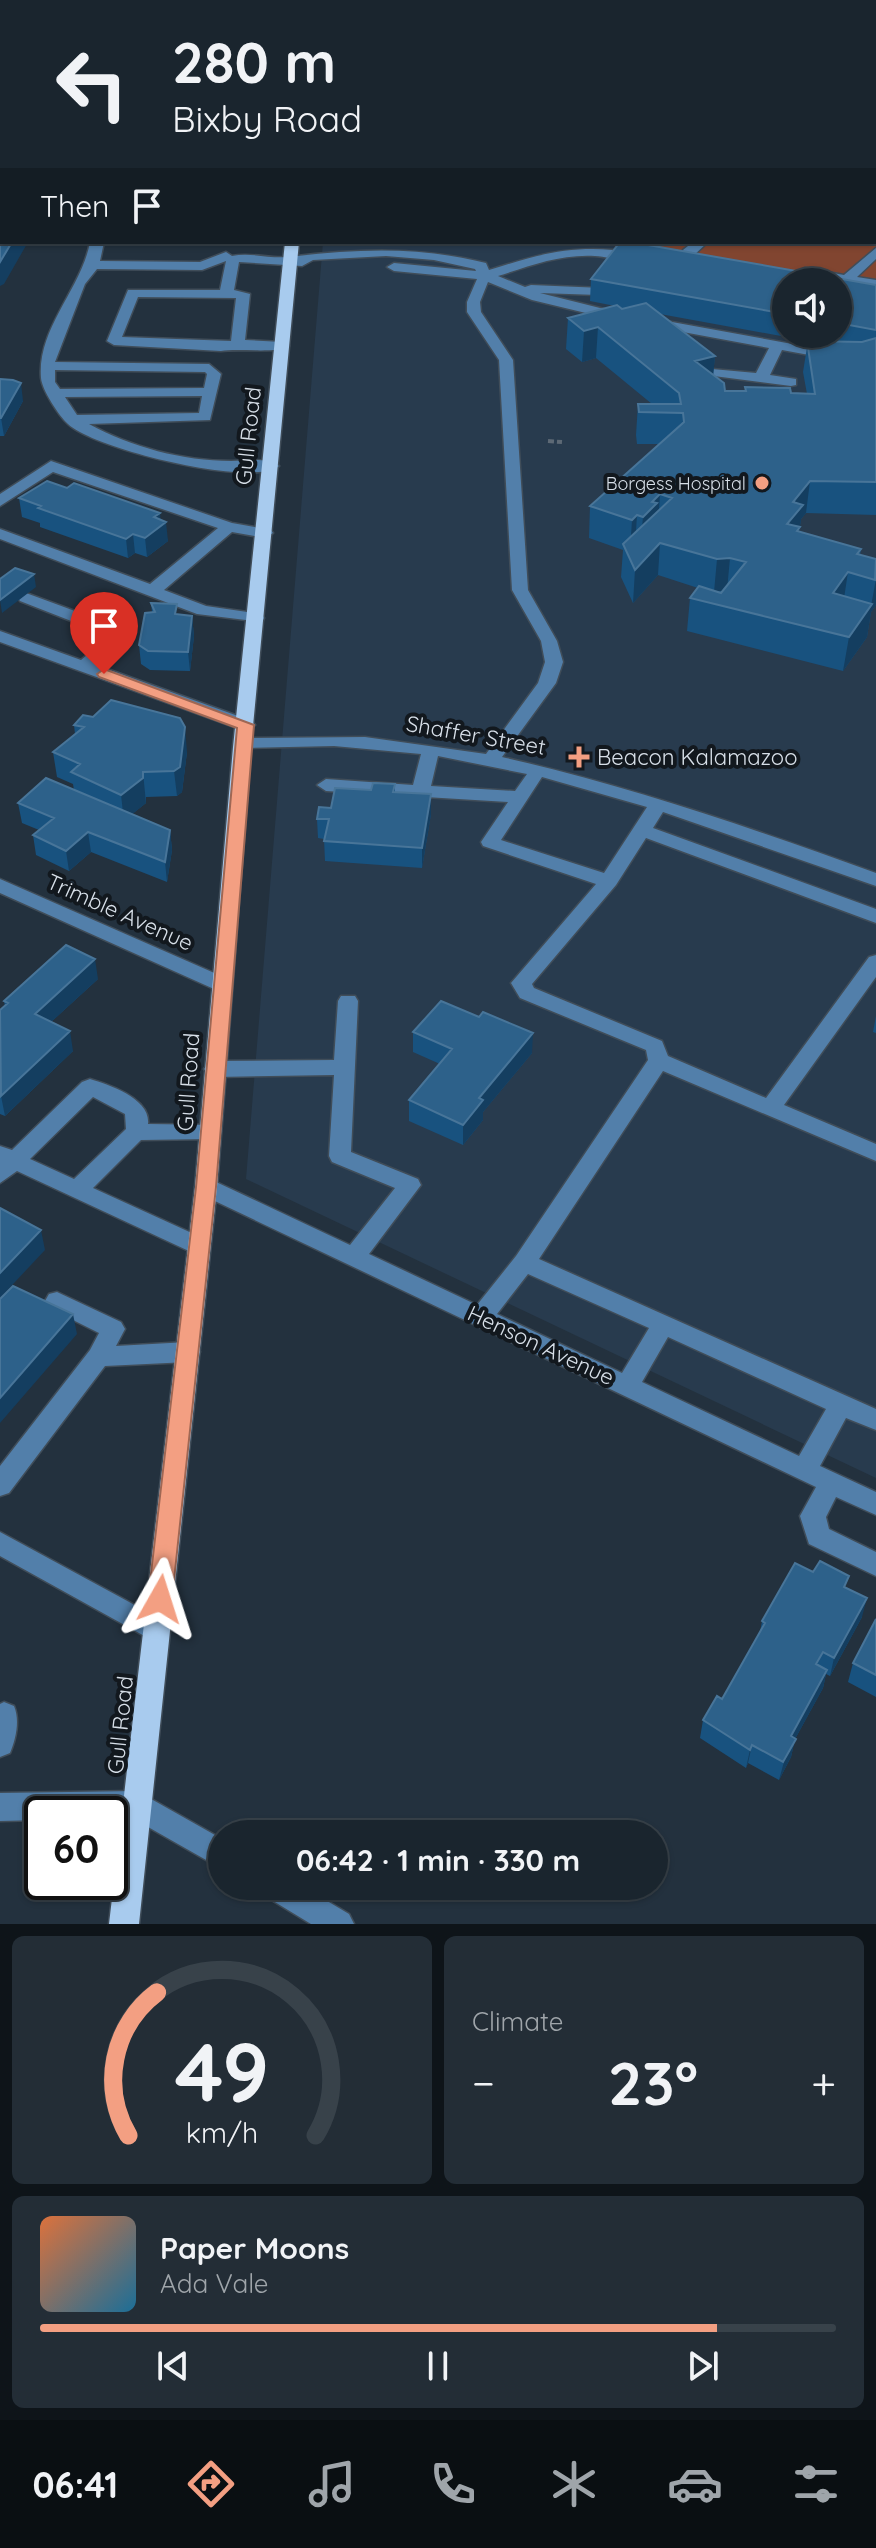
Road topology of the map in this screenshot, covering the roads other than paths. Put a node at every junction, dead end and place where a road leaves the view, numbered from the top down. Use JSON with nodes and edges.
{"nodes":[{"id":1,"x":97,"y":244,"type":"edge"},
{"id":2,"x":215,"y":244,"type":"edge"},
{"id":3,"x":292,"y":244,"type":"edge"},
{"id":4,"x":636,"y":244,"type":"edge"},
{"id":5,"x":649,"y":246,"type":"edge"},
{"id":6,"x":876,"y":252,"type":"edge"},
{"id":7,"x":230,"y":258,"type":"junction"},
{"id":8,"x":290,"y":260,"type":"junction"},
{"id":9,"x":93,"y":265,"type":"junction"},
{"id":10,"x":643,"y":266,"type":"edge"},
{"id":11,"x":485,"y":276,"type":"junction"},
{"id":12,"x":852,"y":276,"type":"edge"},
{"id":13,"x":876,"y":284,"type":"edge"},
{"id":14,"x":852,"y":285,"type":"edge"},
{"id":15,"x":852,"y":289,"type":"edge"},
{"id":16,"x":519,"y":290,"type":"junction"},
{"id":17,"x":598,"y":291,"type":"edge"},
{"id":18,"x":226,"y":294,"type":"junction"},
{"id":19,"x":876,"y":298,"type":"edge"},
{"id":20,"x":238,"y":344,"type":"junction"},
{"id":21,"x":772,"y":344,"type":"edge"},
{"id":22,"x":282,"y":346,"type":"junction"},
{"id":23,"x":776,"y":348,"type":"edge"},
{"id":24,"x":793,"y":348,"type":"edge"},
{"id":25,"x":847,"y":358,"type":"edge"},
{"id":26,"x":48,"y":366,"type":"junction"},
{"id":27,"x":706,"y":371,"type":"edge"},
{"id":28,"x":761,"y":378,"type":"junction"},
{"id":29,"x":791,"y":382,"type":"dead end"},
{"id":30,"x":210,"y":392,"type":"junction"},
{"id":31,"x":55,"y":393,"type":"junction"},
{"id":32,"x":73,"y":420,"type":"junction"},
{"id":33,"x":271,"y":466,"type":"junction"},
{"id":34,"x":0,"y":501,"type":"edge"},
{"id":35,"x":229,"y":527,"type":"junction"},
{"id":36,"x":265,"y":533,"type":"junction"},
{"id":37,"x":0,"y":534,"type":"edge"},
{"id":38,"x":152,"y":591,"type":"junction"},
{"id":39,"x":26,"y":598,"type":"dead end"},
{"id":40,"x":256,"y":618,"type":"junction"},
{"id":41,"x":0,"y":636,"type":"edge"},
{"id":42,"x":84,"y":666,"type":"junction"},
{"id":43,"x":244,"y":734,"type":"junction"},
{"id":44,"x":431,"y":750,"type":"junction"},
{"id":45,"x":491,"y":760,"type":"junction"},
{"id":46,"x":539,"y":769,"type":"junction"},
{"id":47,"x":326,"y":785,"type":"dead end"},
{"id":48,"x":420,"y":791,"type":"junction"},
{"id":49,"x":521,"y":797,"type":"junction"},
{"id":50,"x":659,"y":803,"type":"junction"},
{"id":51,"x":641,"y":830,"type":"junction"},
{"id":52,"x":787,"y":847,"type":"junction"},
{"id":53,"x":765,"y":874,"type":"junction"},
{"id":54,"x":876,"y":880,"type":"edge"},
{"id":55,"x":609,"y":881,"type":"junction"},
{"id":56,"x":0,"y":885,"type":"edge"},
{"id":57,"x":876,"y":916,"type":"edge"},
{"id":58,"x":876,"y":962,"type":"edge"},
{"id":59,"x":221,"y":984,"type":"junction"},
{"id":60,"x":348,"y":1001,"type":"dead end"},
{"id":61,"x":659,"y":1061,"type":"junction"},
{"id":62,"x":345,"y":1067,"type":"junction"},
{"id":63,"x":215,"y":1069,"type":"junction"},
{"id":64,"x":770,"y":1108,"type":"junction"},
{"id":65,"x":210,"y":1131,"type":"junction"},
{"id":66,"x":136,"y":1132,"type":"junction"},
{"id":67,"x":876,"y":1153,"type":"edge"},
{"id":68,"x":5,"y":1164,"type":"edge"},
{"id":69,"x":206,"y":1187,"type":"junction"},
{"id":70,"x":77,"y":1190,"type":"junction"},
{"id":71,"x":199,"y":1246,"type":"junction"},
{"id":72,"x":354,"y":1257,"type":"junction"},
{"id":73,"x":524,"y":1262,"type":"junction"},
{"id":74,"x":57,"y":1301,"type":"dead end"},
{"id":75,"x":481,"y":1317,"type":"junction"},
{"id":76,"x":664,"y":1324,"type":"junction"},
{"id":77,"x":188,"y":1352,"type":"junction"},
{"id":78,"x":98,"y":1357,"type":"junction"},
{"id":79,"x":627,"y":1386,"type":"junction"},
{"id":80,"x":841,"y":1405,"type":"junction"},
{"id":81,"x":876,"y":1420,"type":"edge"},
{"id":82,"x":804,"y":1470,"type":"junction"},
{"id":83,"x":831,"y":1483,"type":"junction"},
{"id":84,"x":0,"y":1485,"type":"edge"},
{"id":85,"x":876,"y":1504,"type":"edge"},
{"id":86,"x":0,"y":1543,"type":"edge"},
{"id":87,"x":876,"y":1565,"type":"edge"},
{"id":88,"x":157,"y":1630,"type":"junction"},
{"id":89,"x":4,"y":1715,"type":"dead end"},
{"id":90,"x":0,"y":1744,"type":"edge"},
{"id":91,"x":137,"y":1805,"type":"junction"},
{"id":92,"x":0,"y":1807,"type":"edge"},
{"id":93,"x":208,"y":1847,"type":"edge"},
{"id":94,"x":299,"y":1900,"type":"edge"},
{"id":95,"x":124,"y":1924,"type":"edge"},
{"id":96,"x":339,"y":1924,"type":"edge"}],
"edges":[{"from":1,"to":9,"type":"street"},
{"from":2,"to":7,"type":"street"},
{"from":3,"to":8,"type":"main road","name":"Gull Road"},
{"from":4,"to":5,"type":"street"},
{"from":6,"to":12,"type":"street"},
{"from":7,"to":8,"type":"street"},
{"from":7,"to":9,"type":"street"},
{"from":7,"to":18,"type":"street"},
{"from":8,"to":11,"type":"street"},
{"from":8,"to":22,"type":"main road","name":"Gull Road"},
{"from":9,"to":26,"type":"street"},
{"from":10,"to":11,"type":"street"},
{"from":11,"to":16,"type":"street"},
{"from":11,"to":45,"type":"street"},
{"from":13,"to":14,"type":"street"},
{"from":15,"to":19,"type":"street"},
{"from":16,"to":17,"type":"street"},
{"from":16,"to":21,"type":"street"},
{"from":18,"to":20,"type":"street"},
{"from":18,"to":20,"type":"street"},
{"from":20,"to":22,"type":"street"},
{"from":22,"to":33,"type":"main road","name":"Gull Road"},
{"from":23,"to":28,"type":"street"},
{"from":24,"to":25,"type":"street"},
{"from":26,"to":30,"type":"street"},
{"from":26,"to":31,"type":"street"},
{"from":27,"to":28,"type":"street"},
{"from":28,"to":29,"type":"street"},
{"from":30,"to":31,"type":"street"},
{"from":30,"to":32,"type":"street"},
{"from":31,"to":32,"type":"street"},
{"from":32,"to":33,"type":"street"},
{"from":33,"to":36,"type":"main road","name":"Gull Road"},
{"from":34,"to":35,"type":"street"},
{"from":35,"to":36,"type":"street"},
{"from":35,"to":38,"type":"street"},
{"from":36,"to":40,"type":"main road","name":"Gull Road"},
{"from":37,"to":38,"type":"street"},
{"from":38,"to":40,"type":"street"},
{"from":39,"to":42,"type":"street"},
{"from":40,"to":43,"type":"main road","name":"Gull Road"},
{"from":41,"to":42,"type":"street"},
{"from":42,"to":43,"type":"street"},
{"from":43,"to":44,"type":"street","name":"Shaffer Street"},
{"from":43,"to":59,"type":"main road","name":"Gull Road"},
{"from":44,"to":45,"type":"street","name":"Shaffer Street"},
{"from":44,"to":48,"type":"street"},
{"from":45,"to":46,"type":"street","name":"Shaffer Street"},
{"from":46,"to":49,"type":"street"},
{"from":46,"to":50,"type":"street","name":"Shaffer Street"},
{"from":47,"to":48,"type":"street"},
{"from":48,"to":49,"type":"street"},
{"from":49,"to":55,"type":"street"},
{"from":50,"to":51,"type":"street"},
{"from":50,"to":52,"type":"street","name":"Shaffer Street"},
{"from":51,"to":53,"type":"street"},
{"from":51,"to":55,"type":"street"},
{"from":52,"to":53,"type":"street"},
{"from":52,"to":54,"type":"street","name":"Shaffer Street"},
{"from":53,"to":57,"type":"street"},
{"from":55,"to":61,"type":"street"},
{"from":56,"to":59,"type":"street","name":"Trimble Avenue"},
{"from":58,"to":64,"type":"street"},
{"from":59,"to":63,"type":"main road","name":"Gull Road"},
{"from":60,"to":62,"type":"street"},
{"from":61,"to":64,"type":"street"},
{"from":61,"to":73,"type":"street"},
{"from":62,"to":63,"type":"street"},
{"from":62,"to":72,"type":"street"},
{"from":63,"to":65,"type":"main road","name":"Gull Road"},
{"from":64,"to":67,"type":"street"},
{"from":65,"to":66,"type":"street"},
{"from":65,"to":69,"type":"main road","name":"Gull Road"},
{"from":66,"to":68,"type":"street"},
{"from":66,"to":70,"type":"street"},
{"from":68,"to":70,"type":"street"},
{"from":69,"to":71,"type":"main road","name":"Gull Road"},
{"from":69,"to":72,"type":"street","name":"Henson Avenue"},
{"from":70,"to":71,"type":"street"},
{"from":71,"to":77,"type":"main road","name":"Gull Road"},
{"from":72,"to":75,"type":"street","name":"Henson Avenue"},
{"from":73,"to":75,"type":"street"},
{"from":73,"to":76,"type":"street"},
{"from":74,"to":78,"type":"street"},
{"from":75,"to":79,"type":"street","name":"Henson Avenue"},
{"from":76,"to":79,"type":"street"},
{"from":76,"to":80,"type":"street"},
{"from":77,"to":78,"type":"street"},
{"from":77,"to":88,"type":"main road","name":"Gull Road"},
{"from":78,"to":84,"type":"street"},
{"from":79,"to":82,"type":"street","name":"Henson Avenue"},
{"from":80,"to":81,"type":"street"},
{"from":80,"to":82,"type":"street"},
{"from":82,"to":83,"type":"street","name":"Henson Avenue"},
{"from":83,"to":85,"type":"street","name":"Henson Avenue"},
{"from":83,"to":87,"type":"street"},
{"from":86,"to":88,"type":"street"},
{"from":88,"to":91,"type":"main road","name":"Gull Road"},
{"from":89,"to":90,"type":"street"},
{"from":91,"to":92,"type":"street"},
{"from":91,"to":93,"type":"street"},
{"from":91,"to":95,"type":"main road","name":"Gull Road"},
{"from":94,"to":96,"type":"street"}]}
